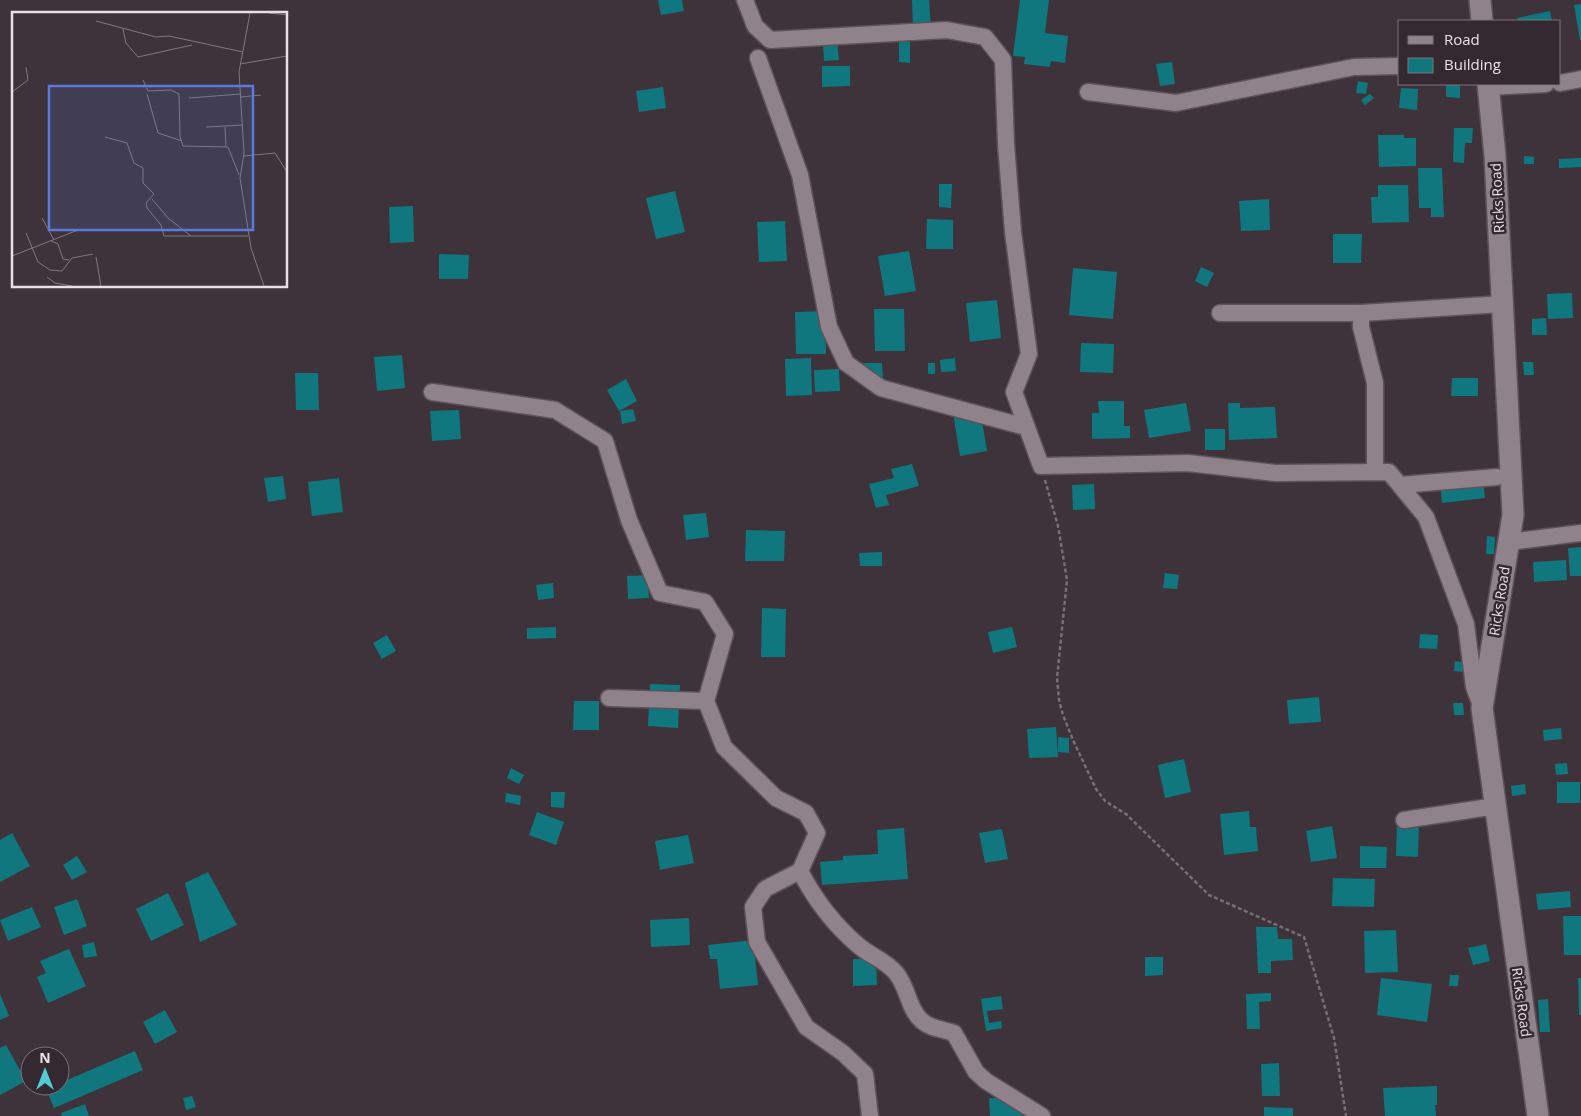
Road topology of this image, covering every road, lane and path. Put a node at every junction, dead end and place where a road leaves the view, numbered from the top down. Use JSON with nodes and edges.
{"nodes":[{"id":1,"x":746,"y":0,"type":"edge"},
{"id":2,"x":1480,"y":0,"type":"edge"},
{"id":3,"x":1482,"y":20,"type":"edge"},
{"id":4,"x":758,"y":58,"type":"dead end"},
{"id":5,"x":1398,"y":66,"type":"edge"},
{"id":6,"x":1581,"y":79,"type":"edge"},
{"id":7,"x":1561,"y":83,"type":"edge"},
{"id":8,"x":1488,"y":85,"type":"edge"},
{"id":9,"x":1088,"y":92,"type":"dead end"},
{"id":10,"x":1502,"y":304,"type":"junction"},
{"id":11,"x":1220,"y":313,"type":"dead end"},
{"id":12,"x":1361,"y":313,"type":"junction"},
{"id":13,"x":432,"y":392,"type":"dead end"},
{"id":14,"x":1026,"y":427,"type":"junction"},
{"id":15,"x":1041,"y":466,"type":"junction"},
{"id":16,"x":1375,"y":472,"type":"junction"},
{"id":17,"x":1497,"y":477,"type":"dead end"},
{"id":18,"x":1400,"y":485,"type":"junction"},
{"id":19,"x":1581,"y":532,"type":"edge"},
{"id":20,"x":1509,"y":542,"type":"junction"},
{"id":21,"x":609,"y":698,"type":"dead end"},
{"id":22,"x":706,"y":701,"type":"junction"},
{"id":23,"x":1482,"y":708,"type":"junction"},
{"id":24,"x":1496,"y":806,"type":"junction"},
{"id":25,"x":1404,"y":820,"type":"dead end"},
{"id":26,"x":800,"y":871,"type":"junction"},
{"id":27,"x":870,"y":1116,"type":"edge"},
{"id":28,"x":1042,"y":1116,"type":"edge"},
{"id":29,"x":1346,"y":1116,"type":"edge"},
{"id":30,"x":1538,"y":1116,"type":"edge"}],
"edges":[{"from":1,"to":14,"type":"street"},
{"from":2,"to":3,"type":"street"},
{"from":4,"to":14,"type":"street"},
{"from":5,"to":9,"type":"street"},
{"from":6,"to":7,"type":"street"},
{"from":8,"to":10,"type":"street","name":"Ricks Road"},
{"from":10,"to":12,"type":"street"},
{"from":10,"to":20,"type":"street","name":"Ricks Road"},
{"from":11,"to":12,"type":"street"},
{"from":12,"to":16,"type":"street"},
{"from":13,"to":22,"type":"street"},
{"from":14,"to":15,"type":"street"},
{"from":15,"to":16,"type":"street"},
{"from":15,"to":29,"type":"path"},
{"from":16,"to":18,"type":"street"},
{"from":17,"to":18,"type":"street"},
{"from":18,"to":23,"type":"street"},
{"from":19,"to":20,"type":"street"},
{"from":20,"to":23,"type":"street","name":"Ricks Road"},
{"from":21,"to":22,"type":"street"},
{"from":22,"to":26,"type":"street"},
{"from":23,"to":24,"type":"street","name":"Ricks Road"},
{"from":24,"to":25,"type":"street"},
{"from":24,"to":30,"type":"street","name":"Ricks Road"},
{"from":26,"to":27,"type":"street"},
{"from":26,"to":28,"type":"street"}]}
